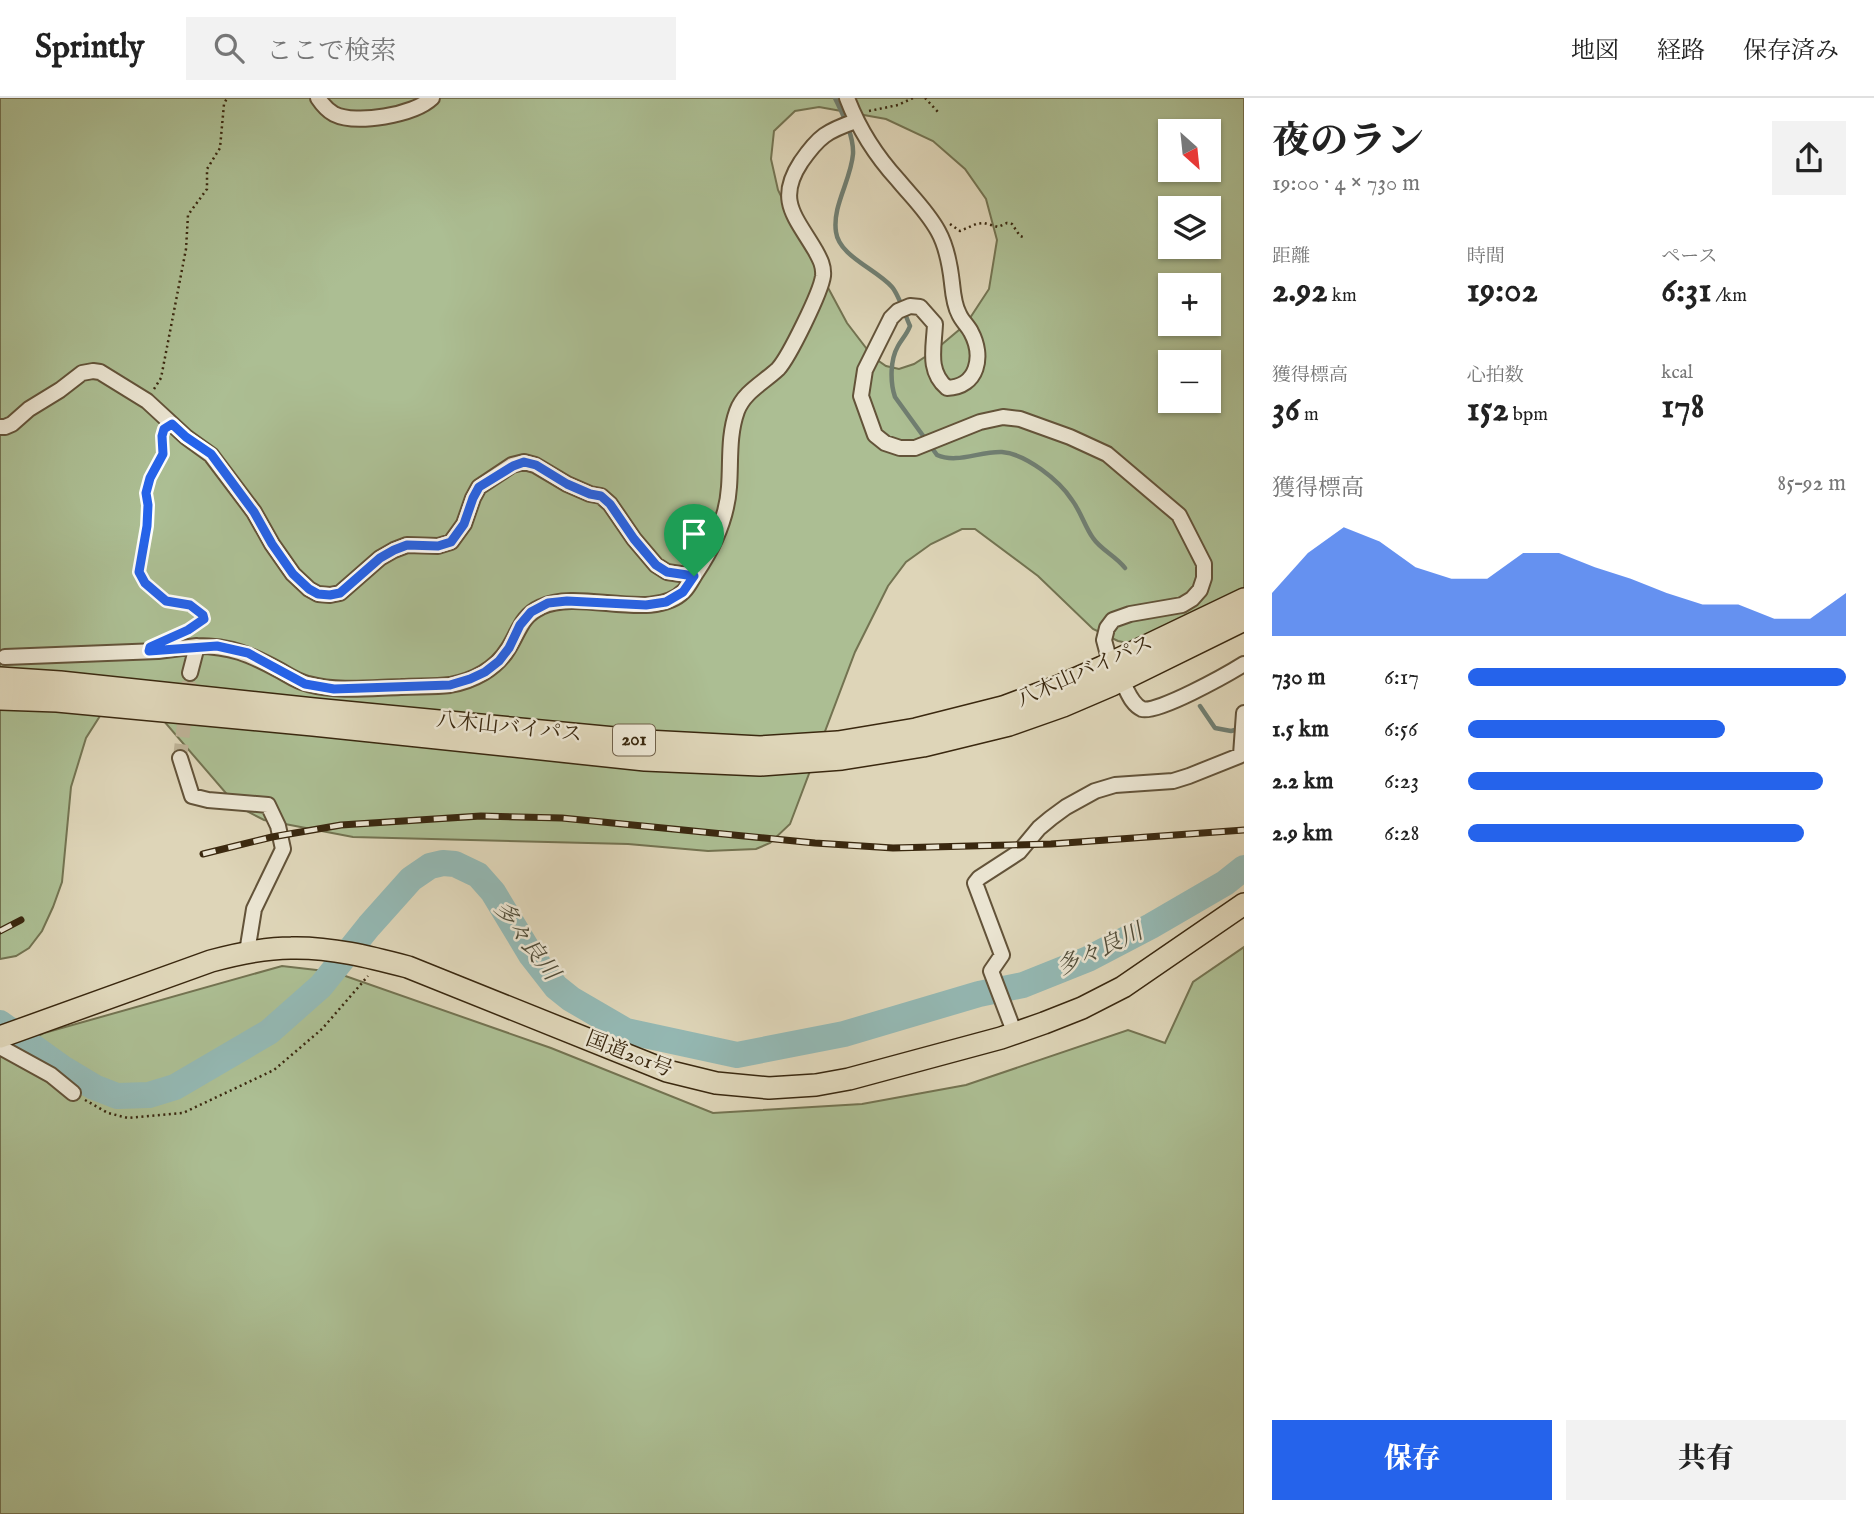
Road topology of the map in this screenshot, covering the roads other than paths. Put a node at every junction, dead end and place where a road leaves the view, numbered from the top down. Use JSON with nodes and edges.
{"nodes":[{"id":1,"x":318,"y":98,"type":"edge"},
{"id":2,"x":432,"y":98,"type":"edge"},
{"id":3,"x":847,"y":98,"type":"edge"},
{"id":4,"x":855,"y":118,"type":"junction"},
{"id":5,"x":0,"y":427,"type":"edge"},
{"id":6,"x":694,"y":576,"type":"junction"},
{"id":7,"x":1244,"y":598,"type":"edge"},
{"id":8,"x":1244,"y":620,"type":"edge"},
{"id":9,"x":197,"y":646,"type":"junction"},
{"id":10,"x":1108,"y":655,"type":"dead end"},
{"id":11,"x":5,"y":657,"type":"dead end"},
{"id":12,"x":1244,"y":664,"type":"edge"},
{"id":13,"x":190,"y":673,"type":"tunnel mouth"},
{"id":14,"x":0,"y":678,"type":"edge"},
{"id":15,"x":1125,"y":687,"type":"dead end"},
{"id":16,"x":0,"y":699,"type":"edge"},
{"id":17,"x":1244,"y":713,"type":"edge"},
{"id":18,"x":1242,"y":755,"type":"edge"},
{"id":19,"x":180,"y":758,"type":"tunnel mouth"},
{"id":20,"x":1244,"y":904,"type":"edge"},
{"id":21,"x":247,"y":952,"type":"junction"},
{"id":22,"x":1012,"y":1025,"type":"junction"},
{"id":23,"x":0,"y":1037,"type":"edge"},
{"id":24,"x":0,"y":1047,"type":"edge"},
{"id":25,"x":73,"y":1093,"type":"road end"}],
"edges":[{"from":1,"to":2,"type":"street"},
{"from":3,"to":4,"type":"street"},
{"from":4,"to":6,"type":"street"},
{"from":4,"to":10,"type":"street"},
{"from":5,"to":6,"type":"street"},
{"from":6,"to":9,"type":"street"},
{"from":7,"to":14,"type":"highway","name":"八木山バイパス","number":"201"},
{"from":8,"to":16,"type":"highway","name":"八木山バイパス","number":"201"},
{"from":9,"to":11,"type":"street"},
{"from":9,"to":13,"type":"street"},
{"from":12,"to":15,"type":"street"},
{"from":17,"to":18,"type":"street"},
{"from":18,"to":22,"type":"street"},
{"from":19,"to":21,"type":"street"},
{"from":20,"to":22,"type":"highway","name":"国道201号"},
{"from":21,"to":22,"type":"highway","name":"国道201号"},
{"from":21,"to":23,"type":"highway","name":"国道201号"},
{"from":24,"to":25,"type":"street"}]}
